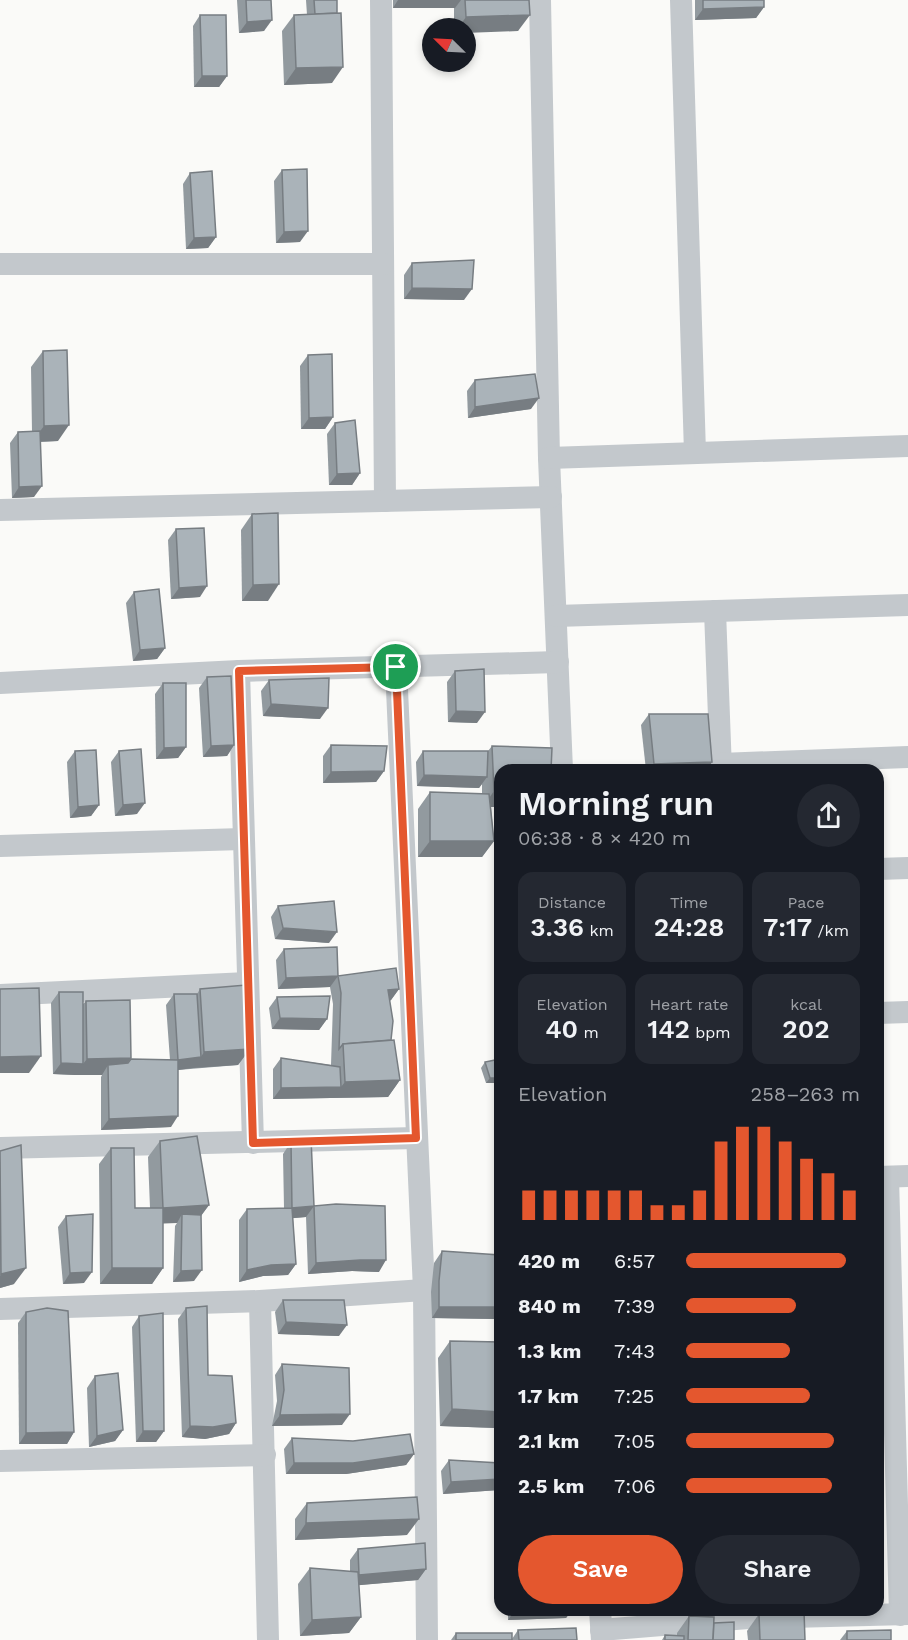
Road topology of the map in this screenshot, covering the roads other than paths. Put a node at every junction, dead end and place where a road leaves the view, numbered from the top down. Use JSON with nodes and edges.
{"nodes":[{"id":1,"x":381,"y":0,"type":"edge"},
{"id":2,"x":540,"y":0,"type":"edge"},
{"id":3,"x":681,"y":0,"type":"edge"},
{"id":4,"x":0,"y":264,"type":"edge"},
{"id":5,"x":383,"y":264,"type":"junction"},
{"id":6,"x":908,"y":446,"type":"edge"},
{"id":7,"x":695,"y":453,"type":"junction"},
{"id":8,"x":549,"y":458,"type":"junction"},
{"id":9,"x":550,"y":497,"type":"junction"},
{"id":10,"x":385,"y":501,"type":"junction"},
{"id":11,"x":0,"y":510,"type":"edge"},
{"id":12,"x":908,"y":606,"type":"edge"},
{"id":13,"x":715,"y":611,"type":"junction"},
{"id":14,"x":556,"y":616,"type":"junction"},
{"id":15,"x":558,"y":662,"type":"junction"},
{"id":16,"x":396,"y":667,"type":"junction"},
{"id":17,"x":239,"y":671,"type":"junction"},
{"id":18,"x":0,"y":683,"type":"edge"},
{"id":19,"x":908,"y":757,"type":"edge"},
{"id":20,"x":562,"y":764,"type":"edge"},
{"id":21,"x":721,"y":764,"type":"edge"},
{"id":22,"x":777,"y":764,"type":"edge"},
{"id":23,"x":243,"y":839,"type":"junction"},
{"id":24,"x":0,"y":846,"type":"edge"},
{"id":25,"x":908,"y":868,"type":"edge"},
{"id":26,"x":884,"y":869,"type":"edge"},
{"id":27,"x":247,"y":983,"type":"junction"},
{"id":28,"x":0,"y":995,"type":"edge"},
{"id":29,"x":908,"y":1012,"type":"edge"},
{"id":30,"x":884,"y":1013,"type":"edge"},
{"id":31,"x":416,"y":1138,"type":"junction"},
{"id":32,"x":253,"y":1143,"type":"junction"},
{"id":33,"x":0,"y":1148,"type":"edge"},
{"id":34,"x":891,"y":1177,"type":"edge"},
{"id":35,"x":424,"y":1290,"type":"junction"},
{"id":36,"x":260,"y":1301,"type":"junction"},
{"id":37,"x":0,"y":1309,"type":"edge"},
{"id":38,"x":902,"y":1453,"type":"edge"},
{"id":39,"x":265,"y":1455,"type":"junction"},
{"id":40,"x":0,"y":1461,"type":"edge"},
{"id":41,"x":884,"y":1614,"type":"edge"},
{"id":42,"x":904,"y":1614,"type":"edge"},
{"id":43,"x":724,"y":1616,"type":"edge"},
{"id":44,"x":601,"y":1626,"type":"edge"},
{"id":45,"x":268,"y":1640,"type":"edge"},
{"id":46,"x":427,"y":1640,"type":"edge"}],
"edges":[{"from":1,"to":5,"type":"street"},
{"from":2,"to":8,"type":"street"},
{"from":3,"to":7,"type":"street"},
{"from":4,"to":5,"type":"street"},
{"from":5,"to":10,"type":"street"},
{"from":6,"to":7,"type":"street"},
{"from":7,"to":8,"type":"street"},
{"from":8,"to":9,"type":"street"},
{"from":9,"to":10,"type":"street"},
{"from":9,"to":14,"type":"street"},
{"from":10,"to":11,"type":"street"},
{"from":12,"to":13,"type":"street"},
{"from":13,"to":14,"type":"street"},
{"from":13,"to":21,"type":"street"},
{"from":14,"to":15,"type":"street"},
{"from":15,"to":16,"type":"street"},
{"from":15,"to":20,"type":"street"},
{"from":16,"to":17,"type":"street"},
{"from":16,"to":31,"type":"street"},
{"from":17,"to":18,"type":"street"},
{"from":17,"to":23,"type":"street"},
{"from":19,"to":22,"type":"street"},
{"from":23,"to":24,"type":"street"},
{"from":23,"to":27,"type":"street"},
{"from":25,"to":26,"type":"street"},
{"from":27,"to":28,"type":"street"},
{"from":27,"to":32,"type":"street"},
{"from":29,"to":30,"type":"street"},
{"from":31,"to":32,"type":"street"},
{"from":31,"to":35,"type":"street"},
{"from":32,"to":33,"type":"street"},
{"from":34,"to":38,"type":"street"},
{"from":35,"to":36,"type":"street"},
{"from":35,"to":46,"type":"street"},
{"from":36,"to":37,"type":"street"},
{"from":36,"to":39,"type":"street"},
{"from":38,"to":42,"type":"street"},
{"from":39,"to":40,"type":"street"},
{"from":39,"to":45,"type":"street"},
{"from":41,"to":42,"type":"street"},
{"from":43,"to":44,"type":"street"}]}
